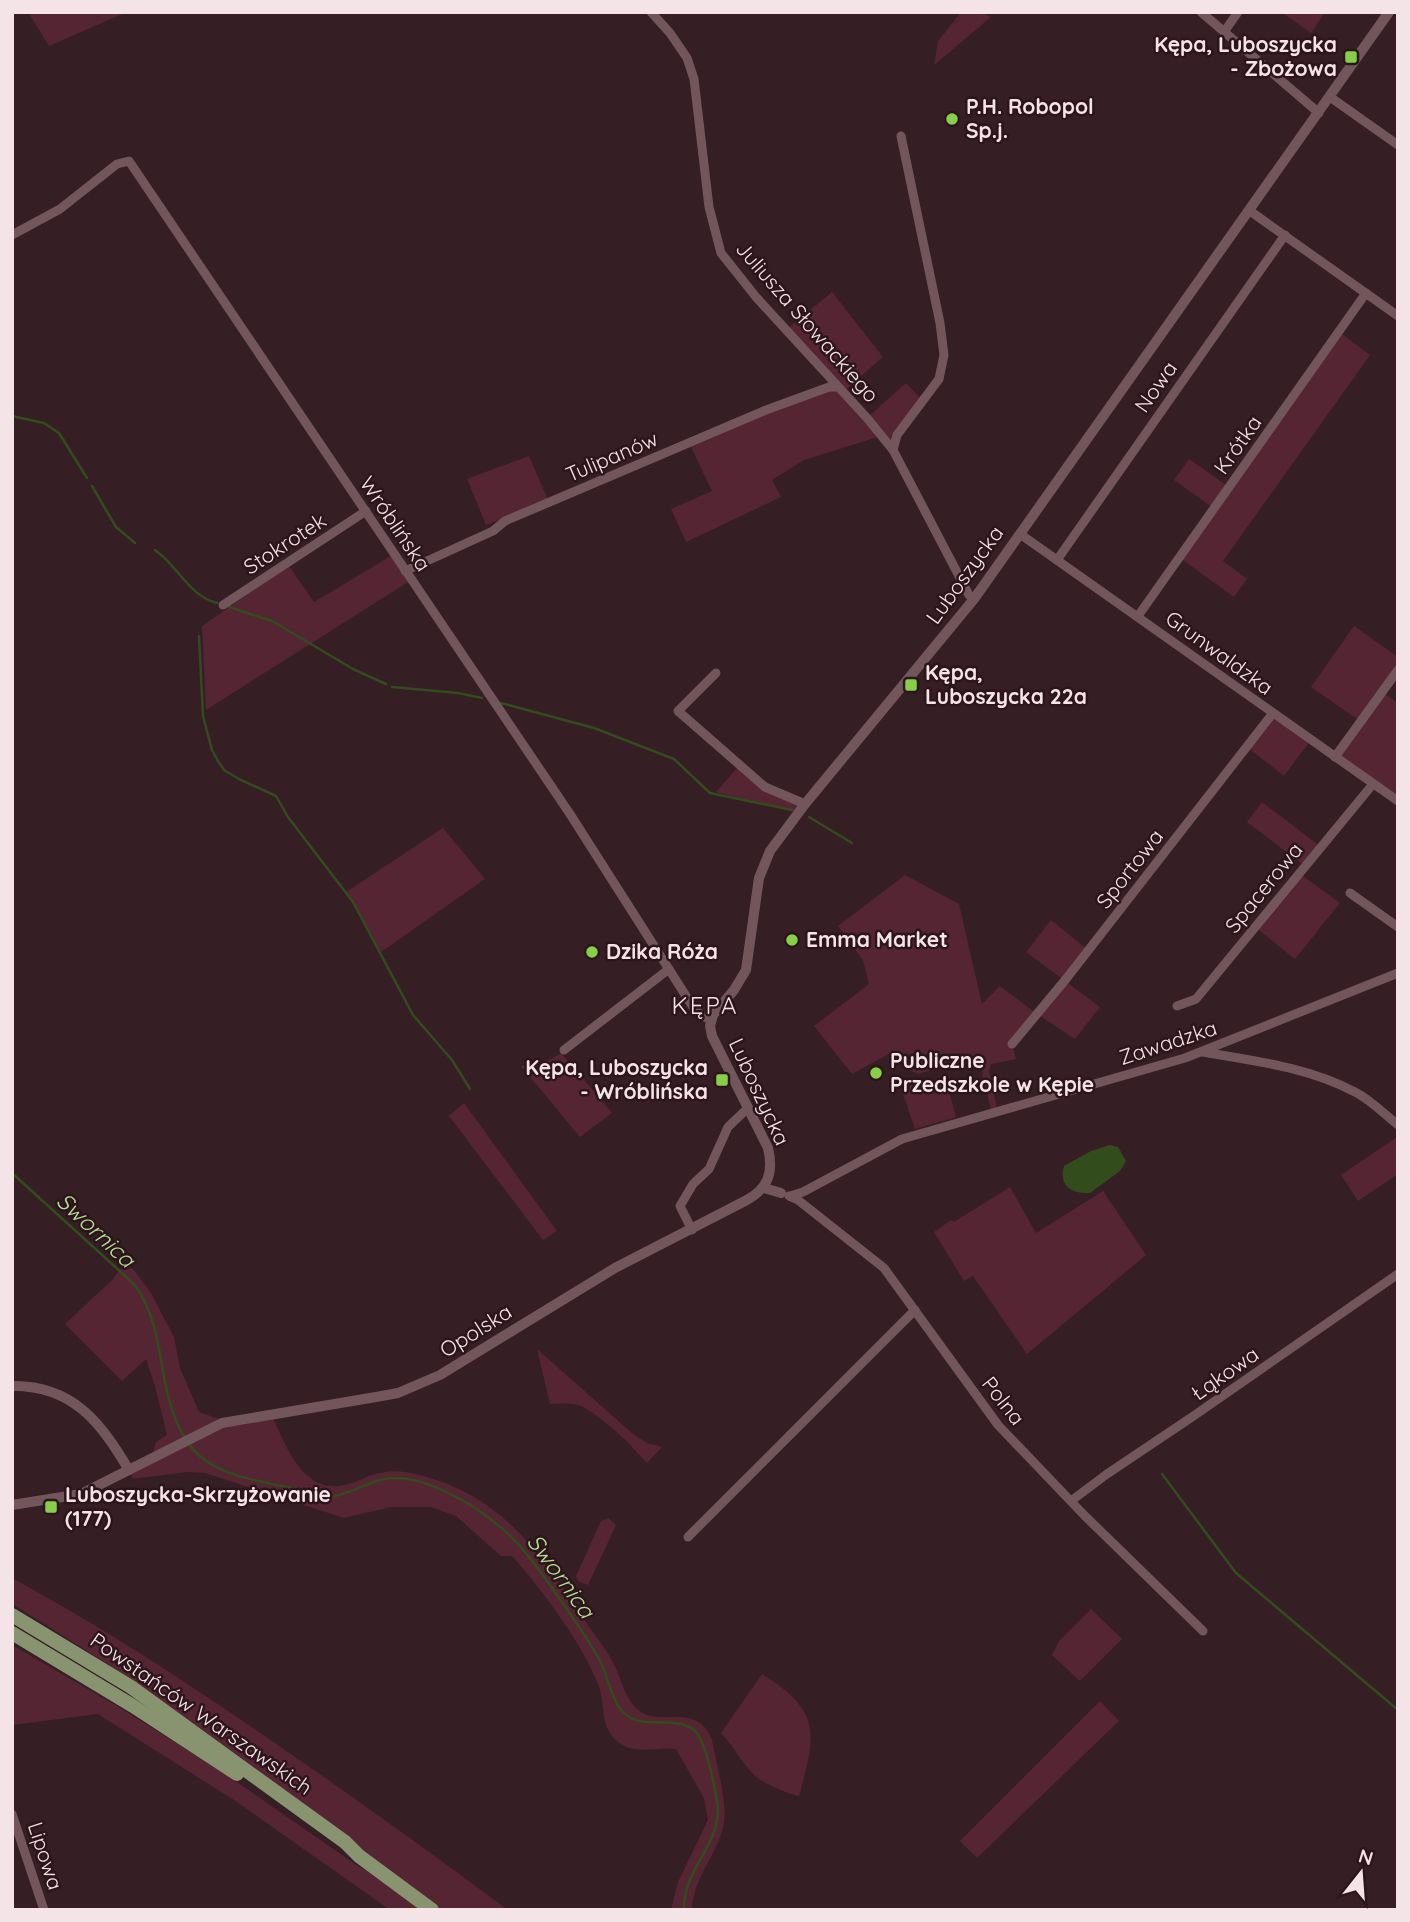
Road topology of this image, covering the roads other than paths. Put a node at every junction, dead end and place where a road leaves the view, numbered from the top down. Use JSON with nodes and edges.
{"nodes":[{"id":1,"x":651,"y":12,"type":"edge"},
{"id":2,"x":1201,"y":12,"type":"edge"},
{"id":3,"x":1238,"y":12,"type":"edge"},
{"id":4,"x":1389,"y":12,"type":"edge"},
{"id":5,"x":1224,"y":32,"type":"junction"},
{"id":6,"x":1330,"y":97,"type":"junction"},
{"id":7,"x":1319,"y":113,"type":"junction"},
{"id":8,"x":901,"y":136,"type":"dead end"},
{"id":9,"x":1398,"y":145,"type":"edge"},
{"id":10,"x":1250,"y":211,"type":"junction"},
{"id":11,"x":12,"y":235,"type":"edge"},
{"id":12,"x":1284,"y":235,"type":"junction"},
{"id":13,"x":1366,"y":293,"type":"junction"},
{"id":14,"x":1398,"y":316,"type":"edge"},
{"id":15,"x":838,"y":387,"type":"junction"},
{"id":16,"x":892,"y":450,"type":"junction"},
{"id":17,"x":366,"y":512,"type":"junction"},
{"id":18,"x":1020,"y":534,"type":"junction"},
{"id":19,"x":1057,"y":560,"type":"junction"},
{"id":20,"x":405,"y":571,"type":"junction"},
{"id":21,"x":974,"y":599,"type":"junction"},
{"id":22,"x":223,"y":605,"type":"dead end"},
{"id":23,"x":1138,"y":617,"type":"junction"},
{"id":24,"x":1398,"y":670,"type":"edge"},
{"id":25,"x":716,"y":673,"type":"dead end"},
{"id":26,"x":1273,"y":713,"type":"junction"},
{"id":27,"x":1335,"y":757,"type":"junction"},
{"id":28,"x":1373,"y":784,"type":"junction"},
{"id":29,"x":1398,"y":802,"type":"edge"},
{"id":30,"x":805,"y":804,"type":"junction"},
{"id":31,"x":1350,"y":893,"type":"dead end"},
{"id":32,"x":1398,"y":927,"type":"edge"},
{"id":33,"x":669,"y":969,"type":"junction"},
{"id":34,"x":1398,"y":973,"type":"edge"},
{"id":35,"x":1177,"y":1006,"type":"dead end"},
{"id":36,"x":711,"y":1020,"type":"junction"},
{"id":37,"x":1012,"y":1044,"type":"dead end"},
{"id":38,"x":564,"y":1050,"type":"dead end"},
{"id":39,"x":1203,"y":1052,"type":"junction"},
{"id":40,"x":748,"y":1108,"type":"junction"},
{"id":41,"x":1398,"y":1125,"type":"edge"},
{"id":42,"x":764,"y":1188,"type":"junction"},
{"id":43,"x":785,"y":1195,"type":"junction"},
{"id":44,"x":692,"y":1230,"type":"junction"},
{"id":45,"x":1398,"y":1274,"type":"edge"},
{"id":46,"x":915,"y":1310,"type":"junction"},
{"id":47,"x":12,"y":1387,"type":"edge"},
{"id":48,"x":130,"y":1471,"type":"junction"},
{"id":49,"x":1071,"y":1501,"type":"junction"},
{"id":50,"x":12,"y":1504,"type":"edge"},
{"id":51,"x":688,"y":1537,"type":"dead end"},
{"id":52,"x":12,"y":1615,"type":"edge"},
{"id":53,"x":1203,"y":1631,"type":"dead end"},
{"id":54,"x":12,"y":1633,"type":"edge"},
{"id":55,"x":12,"y":1814,"type":"edge"},
{"id":56,"x":359,"y":1856,"type":"junction"},
{"id":57,"x":44,"y":1910,"type":"edge"},
{"id":58,"x":432,"y":1910,"type":"edge"}],
"edges":[{"from":1,"to":15,"type":"street","name":"Juliusza Słowackiego"},
{"from":2,"to":5,"type":"street"},
{"from":3,"to":5,"type":"street"},
{"from":4,"to":6,"type":"street","name":"Luboszycka"},
{"from":5,"to":7,"type":"street"},
{"from":6,"to":7,"type":"street","name":"Luboszycka"},
{"from":6,"to":9,"type":"street"},
{"from":7,"to":10,"type":"street","name":"Luboszycka"},
{"from":8,"to":16,"type":"street"},
{"from":10,"to":12,"type":"street"},
{"from":10,"to":18,"type":"street","name":"Luboszycka"},
{"from":11,"to":17,"type":"street","name":"Wróblińska"},
{"from":12,"to":13,"type":"street"},
{"from":12,"to":19,"type":"street","name":"Nowa"},
{"from":13,"to":14,"type":"street"},
{"from":13,"to":23,"type":"street","name":"Krótka"},
{"from":15,"to":16,"type":"street","name":"Juliusza Słowackiego"},
{"from":15,"to":20,"type":"street","name":"Tulipanów"},
{"from":16,"to":21,"type":"street","name":"Juliusza Słowackiego"},
{"from":17,"to":20,"type":"street","name":"Wróblińska"},
{"from":17,"to":22,"type":"street","name":"Stokrotek"},
{"from":18,"to":19,"type":"street","name":"Grunwaldzka"},
{"from":18,"to":21,"type":"street","name":"Luboszycka"},
{"from":19,"to":23,"type":"street","name":"Grunwaldzka"},
{"from":20,"to":33,"type":"street","name":"Wróblińska"},
{"from":21,"to":30,"type":"street","name":"Luboszycka"},
{"from":23,"to":26,"type":"street","name":"Grunwaldzka"},
{"from":24,"to":27,"type":"street"},
{"from":25,"to":30,"type":"street"},
{"from":26,"to":27,"type":"street","name":"Grunwaldzka"},
{"from":26,"to":37,"type":"street","name":"Sportowa"},
{"from":27,"to":28,"type":"street","name":"Grunwaldzka"},
{"from":28,"to":29,"type":"street","name":"Grunwaldzka"},
{"from":28,"to":35,"type":"street","name":"Spacerowa"},
{"from":30,"to":36,"type":"street","name":"Luboszycka"},
{"from":31,"to":32,"type":"street"},
{"from":33,"to":36,"type":"street","name":"Wróblińska"},
{"from":33,"to":38,"type":"street"},
{"from":34,"to":39,"type":"street","name":"Zawadzka"},
{"from":36,"to":40,"type":"street","name":"Luboszycka"},
{"from":39,"to":41,"type":"street"},
{"from":39,"to":43,"type":"street","name":"Zawadzka"},
{"from":40,"to":42,"type":"street","name":"Luboszycka"},
{"from":40,"to":44,"type":"street"},
{"from":42,"to":43,"type":"street"},
{"from":42,"to":44,"type":"street","name":"Opolska"},
{"from":43,"to":46,"type":"street","name":"Polna"},
{"from":44,"to":48,"type":"street","name":"Opolska"},
{"from":45,"to":49,"type":"street","name":"Łąkowa"},
{"from":46,"to":49,"type":"street","name":"Polna"},
{"from":46,"to":51,"type":"street"},
{"from":47,"to":48,"type":"street"},
{"from":48,"to":50,"type":"street","name":"Opolska"},
{"from":49,"to":53,"type":"street","name":"Polna"},
{"from":52,"to":56,"type":"main road","name":"Powstańców Warszawskich"},
{"from":54,"to":56,"type":"main road","name":"Powstańców Warszawskich"},
{"from":55,"to":57,"type":"street","name":"Lipowa"},
{"from":56,"to":58,"type":"main road","name":"Powstańców Warszawskich"}]}
